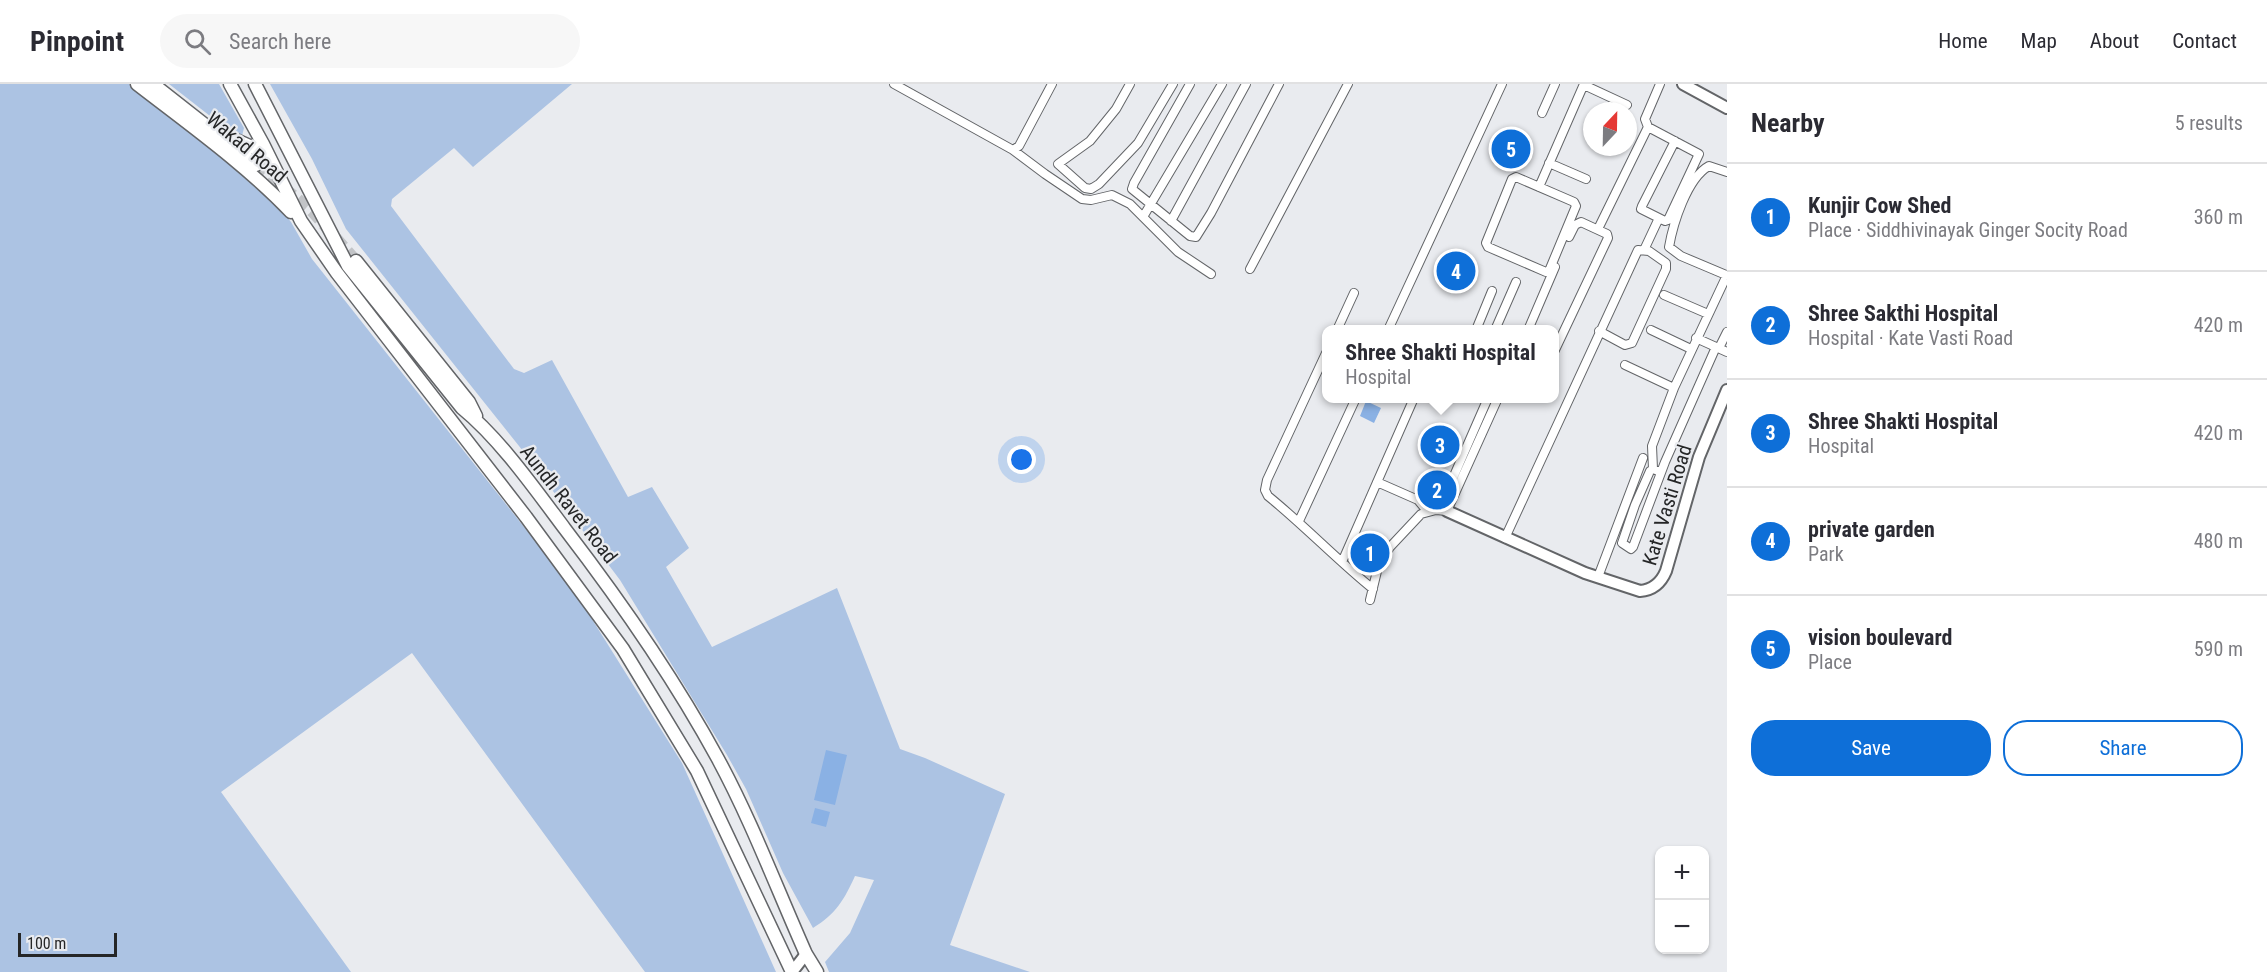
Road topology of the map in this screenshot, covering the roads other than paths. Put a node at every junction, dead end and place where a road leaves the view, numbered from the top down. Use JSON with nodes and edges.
{"nodes":[{"id":1,"x":136,"y":84,"type":"edge"},
{"id":2,"x":153,"y":84,"type":"edge"},
{"id":3,"x":162,"y":84,"type":"edge"},
{"id":4,"x":230,"y":84,"type":"edge"},
{"id":5,"x":255,"y":84,"type":"edge"},
{"id":6,"x":894,"y":84,"type":"edge"},
{"id":7,"x":1052,"y":84,"type":"edge"},
{"id":8,"x":1130,"y":84,"type":"edge"},
{"id":9,"x":1173,"y":84,"type":"edge"},
{"id":10,"x":1190,"y":84,"type":"edge"},
{"id":11,"x":1222,"y":84,"type":"edge"},
{"id":12,"x":1246,"y":84,"type":"edge"},
{"id":13,"x":1278,"y":84,"type":"edge"},
{"id":14,"x":1348,"y":84,"type":"edge"},
{"id":15,"x":1502,"y":84,"type":"edge"},
{"id":16,"x":1555,"y":84,"type":"edge"},
{"id":17,"x":1660,"y":84,"type":"edge"},
{"id":18,"x":1683,"y":84,"type":"edge"},
{"id":19,"x":1584,"y":85,"type":"edge"},
{"id":20,"x":1620,"y":102,"type":"edge"},
{"id":21,"x":1727,"y":108,"type":"edge"},
{"id":22,"x":1542,"y":113,"type":"dead end"},
{"id":23,"x":1648,"y":127,"type":"junction"},
{"id":24,"x":1675,"y":141,"type":"junction"},
{"id":25,"x":263,"y":144,"type":"junction"},
{"id":26,"x":1013,"y":150,"type":"junction"},
{"id":27,"x":1550,"y":163,"type":"junction"},
{"id":28,"x":256,"y":165,"type":"tunnel mouth"},
{"id":29,"x":1727,"y":172,"type":"edge"},
{"id":30,"x":1586,"y":180,"type":"dead end"},
{"id":31,"x":1539,"y":187,"type":"junction"},
{"id":32,"x":1151,"y":205,"type":"junction"},
{"id":33,"x":1143,"y":217,"type":"junction"},
{"id":34,"x":1659,"y":218,"type":"junction"},
{"id":35,"x":301,"y":221,"type":"junction"},
{"id":36,"x":1171,"y":221,"type":"junction"},
{"id":37,"x":1598,"y":229,"type":"junction"},
{"id":38,"x":1644,"y":250,"type":"junction"},
{"id":39,"x":357,"y":261,"type":"tunnel mouth"},
{"id":40,"x":1250,"y":269,"type":"dead end"},
{"id":41,"x":1211,"y":274,"type":"dead end"},
{"id":42,"x":1726,"y":275,"type":"edge"},
{"id":43,"x":1516,"y":282,"type":"dead end"},
{"id":44,"x":1492,"y":291,"type":"dead end"},
{"id":45,"x":1354,"y":293,"type":"dead end"},
{"id":46,"x":1664,"y":295,"type":"dead end"},
{"id":47,"x":1707,"y":314,"type":"junction"},
{"id":48,"x":1339,"y":325,"type":"edge"},
{"id":49,"x":1390,"y":325,"type":"edge"},
{"id":50,"x":1478,"y":325,"type":"edge"},
{"id":51,"x":1497,"y":325,"type":"edge"},
{"id":52,"x":1530,"y":325,"type":"edge"},
{"id":53,"x":1651,"y":330,"type":"dead end"},
{"id":54,"x":1599,"y":331,"type":"junction"},
{"id":55,"x":1727,"y":332,"type":"edge"},
{"id":56,"x":1696,"y":338,"type":"junction"},
{"id":57,"x":1559,"y":341,"type":"edge"},
{"id":58,"x":1692,"y":349,"type":"junction"},
{"id":59,"x":1721,"y":349,"type":"edge"},
{"id":60,"x":1322,"y":362,"type":"edge"},
{"id":61,"x":1625,"y":365,"type":"dead end"},
{"id":62,"x":1674,"y":388,"type":"junction"},
{"id":63,"x":1727,"y":390,"type":"edge"},
{"id":64,"x":1354,"y":403,"type":"edge"},
{"id":65,"x":1412,"y":403,"type":"edge"},
{"id":66,"x":1486,"y":403,"type":"edge"},
{"id":67,"x":1496,"y":403,"type":"edge"},
{"id":68,"x":479,"y":423,"type":"junction"},
{"id":69,"x":1643,"y":458,"type":"dead end"},
{"id":70,"x":1657,"y":470,"type":"junction"},
{"id":71,"x":1377,"y":482,"type":"junction"},
{"id":72,"x":1427,"y":511,"type":"junction"},
{"id":73,"x":1443,"y":511,"type":"junction"},
{"id":74,"x":1299,"y":521,"type":"junction"},
{"id":75,"x":1505,"y":538,"type":"junction"},
{"id":76,"x":1342,"y":562,"type":"junction"},
{"id":77,"x":1598,"y":577,"type":"junction"},
{"id":78,"x":1373,"y":589,"type":"junction"},
{"id":79,"x":1370,"y":600,"type":"dead end"},
{"id":80,"x":810,"y":965,"type":"edge"},
{"id":81,"x":792,"y":972,"type":"edge"}],
"edges":[{"from":1,"to":35,"type":"main road","name":"Wakad Road"},
{"from":2,"to":28,"type":"main road"},
{"from":3,"to":25,"type":"main road"},
{"from":4,"to":25,"type":"main road"},
{"from":5,"to":68,"type":"main road","name":"Aundh Ravet Road"},
{"from":6,"to":26,"type":"street"},
{"from":7,"to":26,"type":"street"},
{"from":8,"to":9,"type":"street"},
{"from":10,"to":32,"type":"street"},
{"from":11,"to":32,"type":"street"},
{"from":12,"to":36,"type":"street"},
{"from":13,"to":36,"type":"street"},
{"from":14,"to":40,"type":"street"},
{"from":15,"to":49,"type":"street"},
{"from":16,"to":22,"type":"street"},
{"from":17,"to":23,"type":"street"},
{"from":18,"to":21,"type":"street"},
{"from":19,"to":20,"type":"street"},
{"from":19,"to":27,"type":"street"},
{"from":23,"to":24,"type":"street"},
{"from":23,"to":37,"type":"street"},
{"from":24,"to":34,"type":"street"},
{"from":24,"to":34,"type":"street"},
{"from":25,"to":35,"type":"main road"},
{"from":26,"to":33,"type":"street"},
{"from":27,"to":30,"type":"street"},
{"from":27,"to":31,"type":"street"},
{"from":29,"to":42,"type":"street"},
{"from":31,"to":31,"type":"street"},
{"from":32,"to":33,"type":"street"},
{"from":32,"to":36,"type":"street"},
{"from":33,"to":41,"type":"street"},
{"from":34,"to":38,"type":"street"},
{"from":35,"to":81,"type":"main road"},
{"from":37,"to":52,"type":"street"},
{"from":37,"to":57,"type":"street"},
{"from":38,"to":54,"type":"street"},
{"from":38,"to":54,"type":"street"},
{"from":39,"to":68,"type":"main road"},
{"from":42,"to":47,"type":"street"},
{"from":43,"to":51,"type":"street"},
{"from":44,"to":50,"type":"street"},
{"from":45,"to":48,"type":"street"},
{"from":46,"to":47,"type":"street"},
{"from":47,"to":56,"type":"street"},
{"from":53,"to":58,"type":"street"},
{"from":54,"to":75,"type":"street"},
{"from":55,"to":59,"type":"street"},
{"from":56,"to":58,"type":"street"},
{"from":56,"to":59,"type":"street"},
{"from":58,"to":62,"type":"street"},
{"from":59,"to":70,"type":"street"},
{"from":60,"to":74,"type":"street"},
{"from":61,"to":62,"type":"street"},
{"from":62,"to":70,"type":"street"},
{"from":63,"to":77,"type":"street","name":"Kate Vasti Road"},
{"from":64,"to":74,"type":"street"},
{"from":65,"to":71,"type":"street"},
{"from":66,"to":73,"type":"street"},
{"from":67,"to":73,"type":"street"},
{"from":68,"to":80,"type":"main road","name":"Aundh Ravet Road"},
{"from":69,"to":77,"type":"street"},
{"from":70,"to":70,"type":"street"},
{"from":71,"to":72,"type":"street"},
{"from":71,"to":76,"type":"street"},
{"from":72,"to":73,"type":"street"},
{"from":72,"to":78,"type":"street"},
{"from":73,"to":75,"type":"street","name":"Kate Vasti Road"},
{"from":74,"to":76,"type":"street"},
{"from":75,"to":77,"type":"street","name":"Kate Vasti Road"},
{"from":76,"to":78,"type":"street"},
{"from":78,"to":79,"type":"street"},
{"from":80,"to":81,"type":"street"}]}
